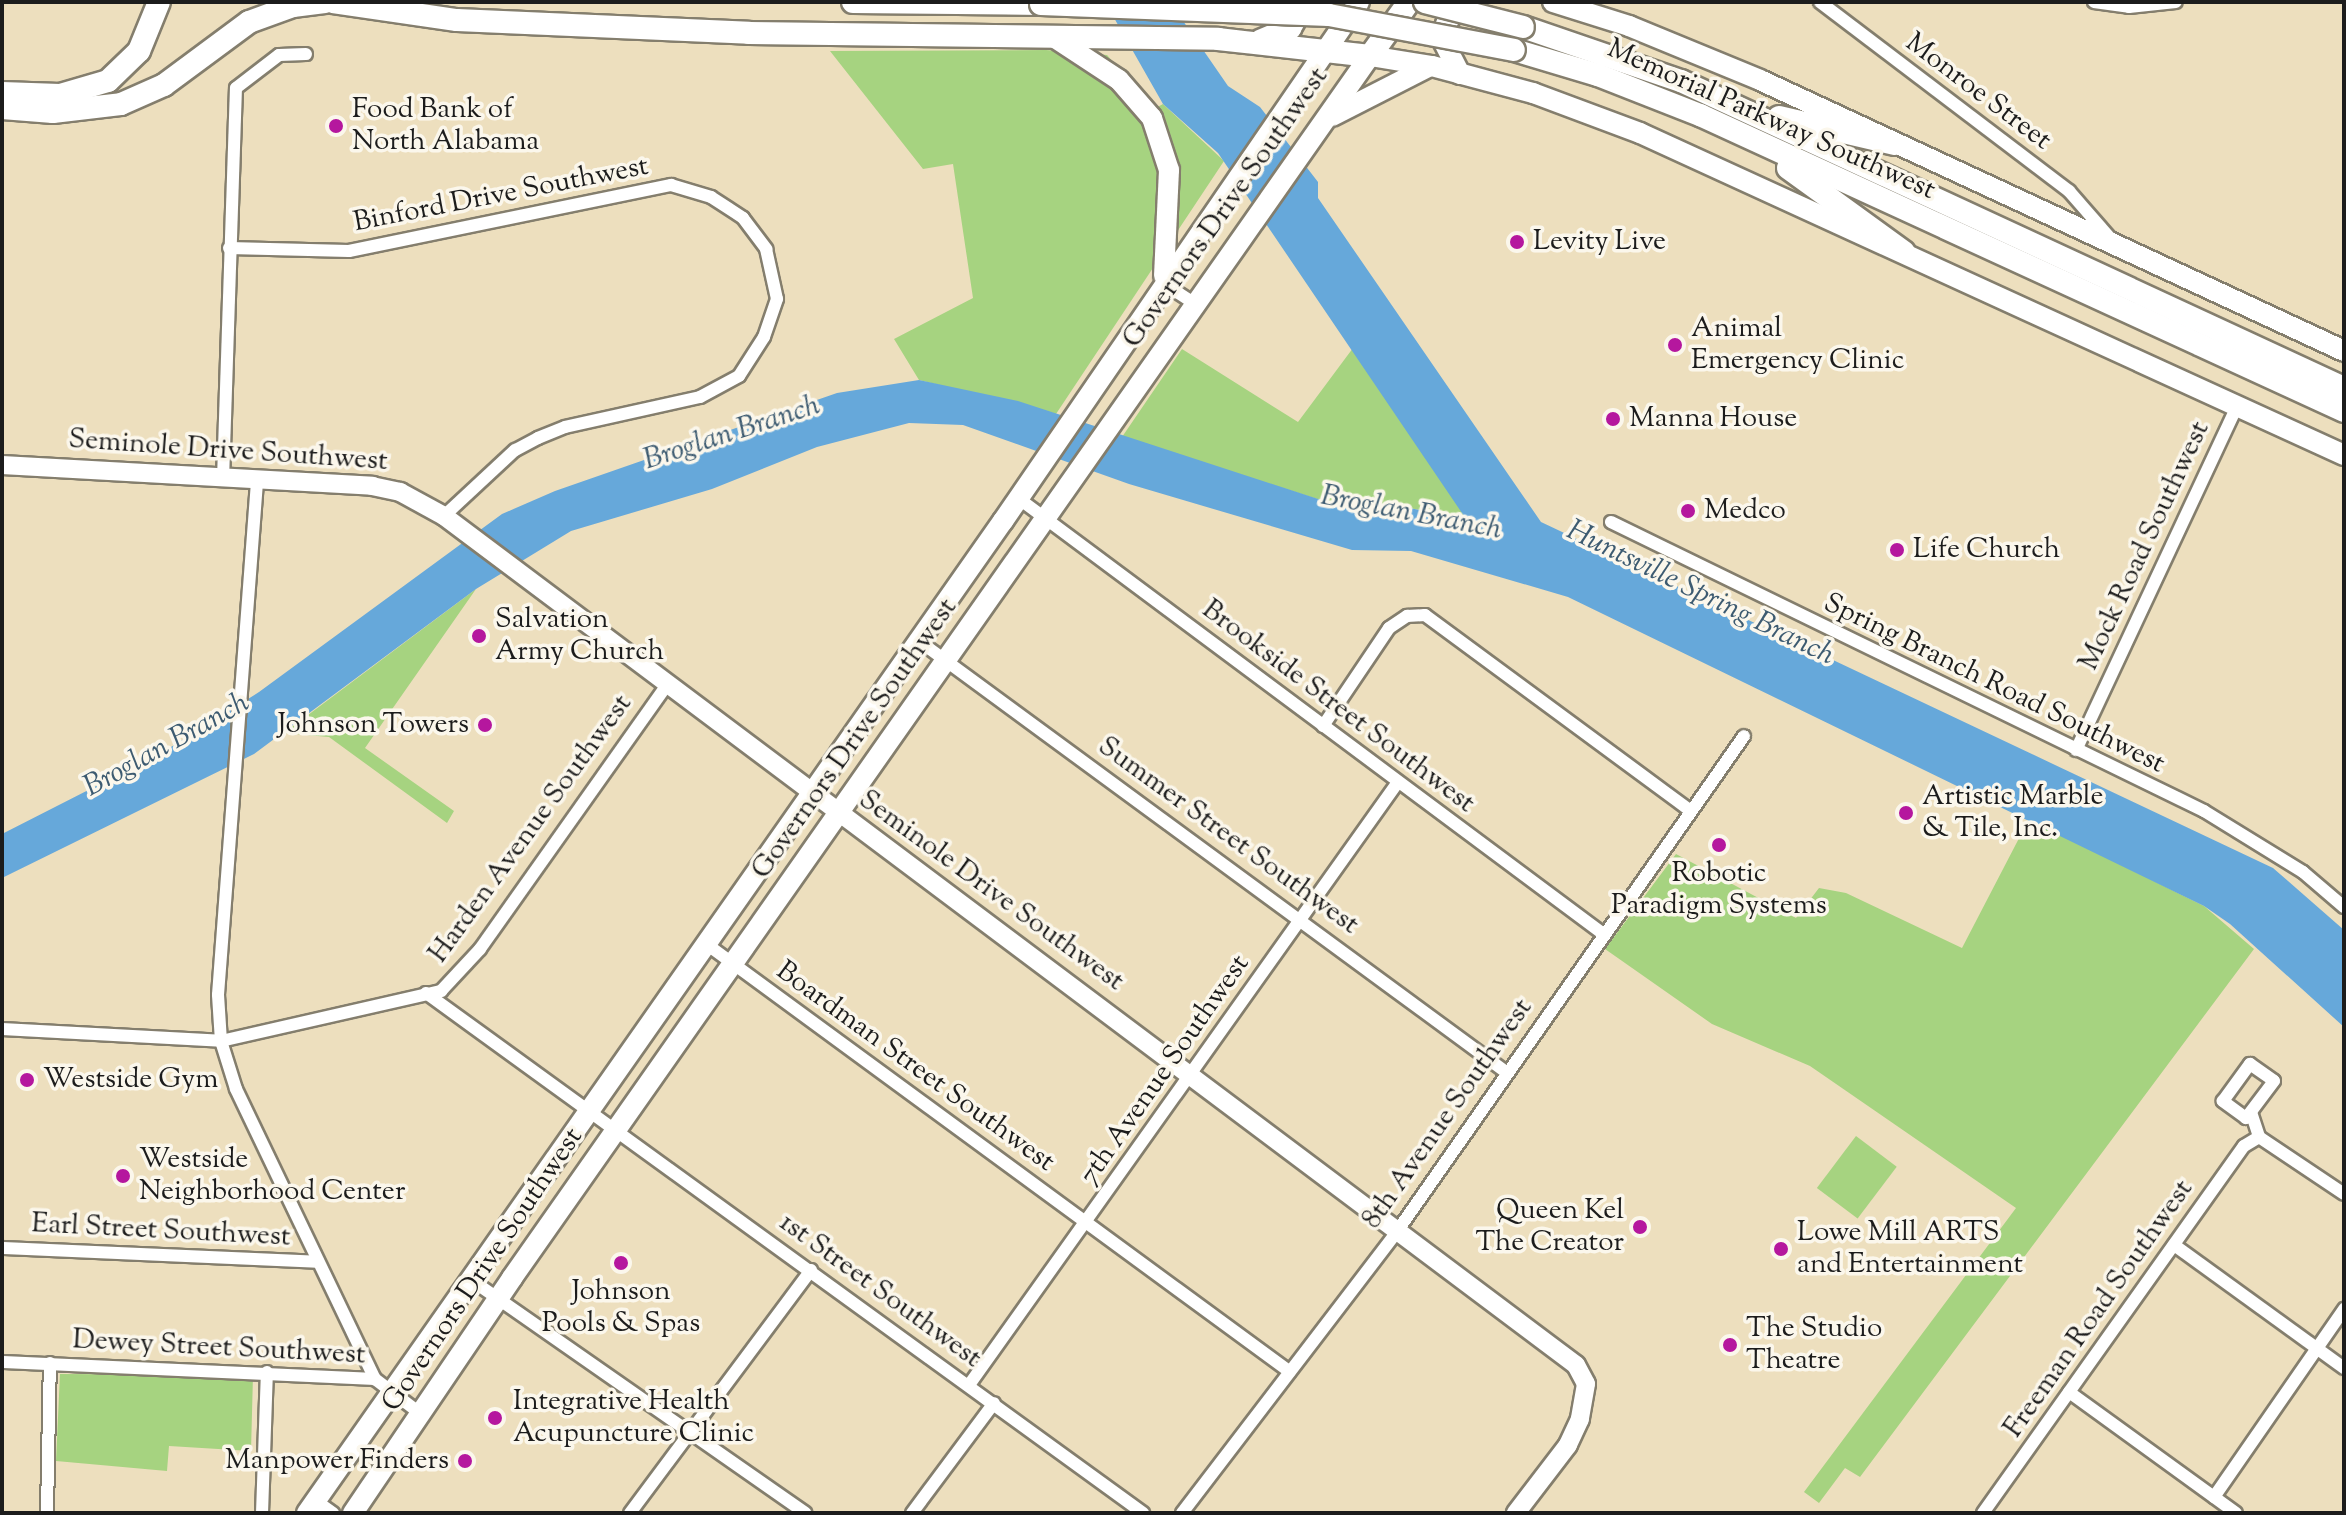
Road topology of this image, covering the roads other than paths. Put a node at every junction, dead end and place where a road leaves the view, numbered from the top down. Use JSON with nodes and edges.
{"nodes":[{"id":1,"x":159,"y":2,"type":"edge"},
{"id":2,"x":325,"y":2,"type":"edge"},
{"id":3,"x":333,"y":2,"type":"edge"},
{"id":4,"x":431,"y":2,"type":"edge"},
{"id":5,"x":853,"y":2,"type":"edge"},
{"id":6,"x":1305,"y":2,"type":"edge"},
{"id":7,"x":1359,"y":2,"type":"edge"},
{"id":8,"x":1409,"y":2,"type":"edge"},
{"id":9,"x":1425,"y":2,"type":"edge"},
{"id":10,"x":1461,"y":2,"type":"edge"},
{"id":11,"x":1553,"y":2,"type":"edge"},
{"id":12,"x":1820,"y":2,"type":"edge"},
{"id":13,"x":2094,"y":2,"type":"edge"},
{"id":14,"x":2176,"y":2,"type":"edge"},
{"id":15,"x":508,"y":23,"type":"junction"},
{"id":16,"x":1052,"y":36,"type":"junction"},
{"id":17,"x":1255,"y":43,"type":"junction"},
{"id":18,"x":1324,"y":49,"type":"junction"},
{"id":19,"x":306,"y":54,"type":"dead end"},
{"id":20,"x":1370,"y":56,"type":"junction"},
{"id":21,"x":1432,"y":66,"type":"junction"},
{"id":22,"x":1460,"y":74,"type":"junction"},
{"id":23,"x":2,"y":93,"type":"edge"},
{"id":24,"x":1730,"y":104,"type":"junction"},
{"id":25,"x":2,"y":108,"type":"edge"},
{"id":26,"x":1323,"y":121,"type":"junction"},
{"id":27,"x":1730,"y":129,"type":"junction"},
{"id":28,"x":1895,"y":144,"type":"junction"},
{"id":29,"x":2069,"y":191,"type":"junction"},
{"id":30,"x":2053,"y":216,"type":"junction"},
{"id":31,"x":2117,"y":246,"type":"junction"},
{"id":32,"x":229,"y":248,"type":"junction"},
{"id":33,"x":1904,"y":252,"type":"junction"},
{"id":34,"x":1163,"y":283,"type":"junction"},
{"id":35,"x":1195,"y":304,"type":"junction"},
{"id":36,"x":2344,"y":351,"type":"edge"},
{"id":37,"x":2344,"y":388,"type":"edge"},
{"id":38,"x":2237,"y":406,"type":"junction"},
{"id":39,"x":2344,"y":411,"type":"edge"},
{"id":40,"x":2344,"y":455,"type":"edge"},
{"id":41,"x":2,"y":465,"type":"edge"},
{"id":42,"x":223,"y":479,"type":"junction"},
{"id":43,"x":257,"y":482,"type":"junction"},
{"id":44,"x":1018,"y":498,"type":"junction"},
{"id":45,"x":444,"y":516,"type":"junction"},
{"id":46,"x":1045,"y":520,"type":"junction"},
{"id":47,"x":1611,"y":522,"type":"dead end"},
{"id":48,"x":919,"y":641,"type":"junction"},
{"id":49,"x":947,"y":661,"type":"junction"},
{"id":50,"x":668,"y":683,"type":"junction"},
{"id":51,"x":1323,"y":726,"type":"junction"},
{"id":52,"x":1744,"y":736,"type":"dead end"},
{"id":53,"x":2076,"y":750,"type":"junction"},
{"id":54,"x":1398,"y":782,"type":"junction"},
{"id":55,"x":812,"y":794,"type":"junction"},
{"id":56,"x":1691,"y":811,"type":"junction"},
{"id":57,"x":838,"y":814,"type":"junction"},
{"id":58,"x":2344,"y":907,"type":"edge"},
{"id":59,"x":1302,"y":919,"type":"junction"},
{"id":60,"x":1602,"y":933,"type":"junction"},
{"id":61,"x":705,"y":943,"type":"junction"},
{"id":62,"x":734,"y":964,"type":"junction"},
{"id":63,"x":426,"y":993,"type":"junction"},
{"id":64,"x":2,"y":1029,"type":"edge"},
{"id":65,"x":221,"y":1041,"type":"junction"},
{"id":66,"x":1506,"y":1072,"type":"junction"},
{"id":67,"x":1192,"y":1074,"type":"junction"},
{"id":68,"x":589,"y":1108,"type":"junction"},
{"id":69,"x":2251,"y":1112,"type":"junction"},
{"id":70,"x":616,"y":1128,"type":"junction"},
{"id":71,"x":2259,"y":1137,"type":"junction"},
{"id":72,"x":2344,"y":1194,"type":"edge"},
{"id":73,"x":1086,"y":1223,"type":"junction"},
{"id":74,"x":1398,"y":1230,"type":"junction"},
{"id":75,"x":2174,"y":1245,"type":"junction"},
{"id":76,"x":2,"y":1248,"type":"edge"},
{"id":77,"x":317,"y":1262,"type":"junction"},
{"id":78,"x":811,"y":1270,"type":"junction"},
{"id":79,"x":470,"y":1279,"type":"junction"},
{"id":80,"x":499,"y":1298,"type":"junction"},
{"id":81,"x":2344,"y":1309,"type":"edge"},
{"id":82,"x":2317,"y":1348,"type":"junction"},
{"id":83,"x":2,"y":1362,"type":"edge"},
{"id":84,"x":50,"y":1363,"type":"junction"},
{"id":85,"x":2344,"y":1368,"type":"edge"},
{"id":86,"x":267,"y":1372,"type":"junction"},
{"id":87,"x":1290,"y":1372,"type":"junction"},
{"id":88,"x":375,"y":1379,"type":"junction"},
{"id":89,"x":969,"y":1385,"type":"junction"},
{"id":90,"x":2069,"y":1392,"type":"junction"},
{"id":91,"x":392,"y":1394,"type":"junction"},
{"id":92,"x":994,"y":1403,"type":"junction"},
{"id":93,"x":421,"y":1414,"type":"junction"},
{"id":94,"x":692,"y":1431,"type":"junction"},
{"id":95,"x":2214,"y":1497,"type":"junction"},
{"id":96,"x":319,"y":1509,"type":"edge"},
{"id":97,"x":47,"y":1513,"type":"edge"},
{"id":98,"x":262,"y":1513,"type":"edge"},
{"id":99,"x":353,"y":1513,"type":"edge"},
{"id":100,"x":630,"y":1513,"type":"edge"},
{"id":101,"x":805,"y":1513,"type":"edge"},
{"id":102,"x":912,"y":1513,"type":"edge"},
{"id":103,"x":1143,"y":1513,"type":"edge"},
{"id":104,"x":1182,"y":1513,"type":"edge"},
{"id":105,"x":1516,"y":1513,"type":"edge"},
{"id":106,"x":1983,"y":1513,"type":"edge"},
{"id":107,"x":2236,"y":1513,"type":"edge"}],
"edges":[{"from":1,"to":23,"type":"highway"},
{"from":2,"to":25,"type":"highway"},
{"from":3,"to":15,"type":"highway"},
{"from":4,"to":15,"type":"highway"},
{"from":5,"to":27,"type":"highway","name":"Memorial Parkway Southwest","bridge":true},
{"from":6,"to":17,"type":"highway"},
{"from":7,"to":18,"type":"main road","name":"Governors Drive Southwest"},
{"from":8,"to":20,"type":"highway","name":"Governors Drive Southwest"},
{"from":9,"to":24,"type":"highway","name":"Memorial Parkway Southwest","bridge":true},
{"from":10,"to":22,"type":"main road"},
{"from":11,"to":28,"type":"main road","name":"Memorial Parkway Southwest"},
{"from":12,"to":29,"type":"street","name":"Monroe Street"},
{"from":13,"to":14,"type":"street"},
{"from":15,"to":16,"type":"highway"},
{"from":16,"to":17,"type":"highway"},
{"from":16,"to":34,"type":"main road"},
{"from":17,"to":18,"type":"highway"},
{"from":18,"to":20,"type":"highway"},
{"from":18,"to":34,"type":"main road","name":"Governors Drive Southwest"},
{"from":19,"to":32,"type":"street"},
{"from":20,"to":21,"type":"main road"},
{"from":20,"to":26,"type":"main road","name":"Governors Drive Southwest"},
{"from":21,"to":22,"type":"main road"},
{"from":21,"to":26,"type":"main road"},
{"from":22,"to":33,"type":"main road"},
{"from":24,"to":28,"type":"highway"},
{"from":24,"to":37,"type":"highway","name":"Memorial Parkway Southwest"},
{"from":26,"to":35,"type":"main road","name":"Governors Drive Southwest"},
{"from":27,"to":33,"type":"highway"},
{"from":27,"to":39,"type":"highway","name":"Memorial Parkway Southwest"},
{"from":28,"to":30,"type":"main road","name":"Memorial Parkway Southwest"},
{"from":29,"to":30,"type":"street"},
{"from":29,"to":31,"type":"street","name":"Monroe Street"},
{"from":30,"to":31,"type":"main road","name":"Memorial Parkway Southwest"},
{"from":31,"to":36,"type":"main road","name":"Memorial Parkway Southwest"},
{"from":32,"to":42,"type":"street"},
{"from":32,"to":45,"type":"street","name":"Binford Drive Southwest"},
{"from":33,"to":38,"type":"main road"},
{"from":34,"to":35,"type":"street"},
{"from":34,"to":44,"type":"main road","name":"Governors Drive Southwest"},
{"from":35,"to":46,"type":"main road","name":"Governors Drive Southwest"},
{"from":38,"to":40,"type":"main road"},
{"from":38,"to":53,"type":"street","name":"Mock Road Southwest"},
{"from":41,"to":42,"type":"street","name":"Seminole Drive Southwest"},
{"from":42,"to":43,"type":"street","name":"Seminole Drive Southwest"},
{"from":43,"to":45,"type":"street","name":"Seminole Drive Southwest"},
{"from":43,"to":65,"type":"street"},
{"from":44,"to":46,"type":"street","name":"Brookside Street Southwest"},
{"from":44,"to":48,"type":"main road","name":"Governors Drive Southwest"},
{"from":45,"to":50,"type":"street","name":"Seminole Drive Southwest"},
{"from":46,"to":49,"type":"main road","name":"Governors Drive Southwest"},
{"from":46,"to":51,"type":"street","name":"Brookside Street Southwest"},
{"from":47,"to":53,"type":"street","name":"Spring Branch Road Southwest"},
{"from":48,"to":49,"type":"street","name":"Summer Street Southwest"},
{"from":48,"to":55,"type":"main road","name":"Governors Drive Southwest"},
{"from":49,"to":57,"type":"main road","name":"Governors Drive Southwest"},
{"from":49,"to":59,"type":"street","name":"Summer Street Southwest"},
{"from":50,"to":55,"type":"street","name":"Seminole Drive Southwest"},
{"from":50,"to":63,"type":"street","name":"Harden Avenue Southwest"},
{"from":51,"to":54,"type":"street","name":"Brookside Street Southwest"},
{"from":51,"to":56,"type":"street"},
{"from":52,"to":56,"type":"street","name":"8th Avenue Southwest"},
{"from":53,"to":58,"type":"street","name":"Spring Branch Road Southwest"},
{"from":54,"to":59,"type":"street","name":"7th Avenue Southwest"},
{"from":54,"to":60,"type":"street","name":"Brookside Street Southwest"},
{"from":55,"to":57,"type":"street","name":"Seminole Drive Southwest"},
{"from":55,"to":61,"type":"main road","name":"Governors Drive Southwest"},
{"from":56,"to":60,"type":"street","name":"8th Avenue Southwest"},
{"from":57,"to":62,"type":"main road","name":"Governors Drive Southwest"},
{"from":57,"to":67,"type":"street","name":"Seminole Drive Southwest"},
{"from":59,"to":66,"type":"street","name":"Summer Street Southwest"},
{"from":59,"to":67,"type":"street","name":"7th Avenue Southwest"},
{"from":60,"to":66,"type":"street","name":"8th Avenue Southwest"},
{"from":61,"to":62,"type":"street","name":"Boardman Street Southwest"},
{"from":61,"to":68,"type":"main road","name":"Governors Drive Southwest"},
{"from":62,"to":70,"type":"main road","name":"Governors Drive Southwest"},
{"from":62,"to":73,"type":"street","name":"Boardman Street Southwest"},
{"from":63,"to":65,"type":"street","name":"Harden Avenue Southwest"},
{"from":63,"to":68,"type":"street","name":"1st Street Southwest"},
{"from":64,"to":65,"type":"street","name":"Harden Avenue Southwest"},
{"from":65,"to":77,"type":"street"},
{"from":66,"to":74,"type":"street","name":"8th Avenue Southwest"},
{"from":67,"to":73,"type":"street","name":"7th Avenue Southwest"},
{"from":67,"to":74,"type":"street","name":"Seminole Drive Southwest"},
{"from":68,"to":70,"type":"street","name":"1st Street Southwest"},
{"from":68,"to":79,"type":"main road","name":"Governors Drive Southwest"},
{"from":69,"to":69,"type":"street"},
{"from":69,"to":71,"type":"street"},
{"from":70,"to":78,"type":"street","name":"1st Street Southwest"},
{"from":70,"to":80,"type":"main road","name":"Governors Drive Southwest"},
{"from":71,"to":72,"type":"street"},
{"from":71,"to":75,"type":"street","name":"Freeman Road Southwest"},
{"from":73,"to":87,"type":"street","name":"Boardman Street Southwest"},
{"from":73,"to":89,"type":"street","name":"7th Avenue Southwest"},
{"from":74,"to":87,"type":"street","name":"8th Avenue Southwest"},
{"from":74,"to":105,"type":"street","name":"Seminole Drive Southwest"},
{"from":75,"to":82,"type":"street"},
{"from":75,"to":90,"type":"street","name":"Freeman Road Southwest"},
{"from":76,"to":77,"type":"street","name":"Earl Street Southwest"},
{"from":77,"to":88,"type":"street"},
{"from":78,"to":89,"type":"street","name":"1st Street Southwest"},
{"from":78,"to":94,"type":"street"},
{"from":79,"to":80,"type":"street"},
{"from":79,"to":91,"type":"main road","name":"Governors Drive Southwest"},
{"from":80,"to":93,"type":"main road","name":"Governors Drive Southwest"},
{"from":80,"to":94,"type":"street"},
{"from":81,"to":82,"type":"street"},
{"from":82,"to":85,"type":"street"},
{"from":82,"to":95,"type":"street"},
{"from":83,"to":84,"type":"street","name":"Dewey Street Southwest"},
{"from":84,"to":86,"type":"street","name":"Dewey Street Southwest"},
{"from":84,"to":97,"type":"street"},
{"from":86,"to":88,"type":"street","name":"Dewey Street Southwest"},
{"from":86,"to":98,"type":"street"},
{"from":87,"to":104,"type":"street","name":"8th Avenue Southwest"},
{"from":88,"to":91,"type":"street","name":"Dewey Street Southwest"},
{"from":89,"to":92,"type":"street","name":"1st Street Southwest"},
{"from":90,"to":95,"type":"street"},
{"from":90,"to":106,"type":"street","name":"Freeman Road Southwest"},
{"from":91,"to":93,"type":"street","name":"Dewey Street Southwest"},
{"from":91,"to":96,"type":"main road","name":"Governors Drive Southwest"},
{"from":92,"to":102,"type":"street"},
{"from":92,"to":103,"type":"street","name":"1st Street Southwest"},
{"from":93,"to":99,"type":"main road","name":"Governors Drive Southwest"},
{"from":94,"to":100,"type":"street"},
{"from":94,"to":101,"type":"street"},
{"from":95,"to":107,"type":"street"}]}
